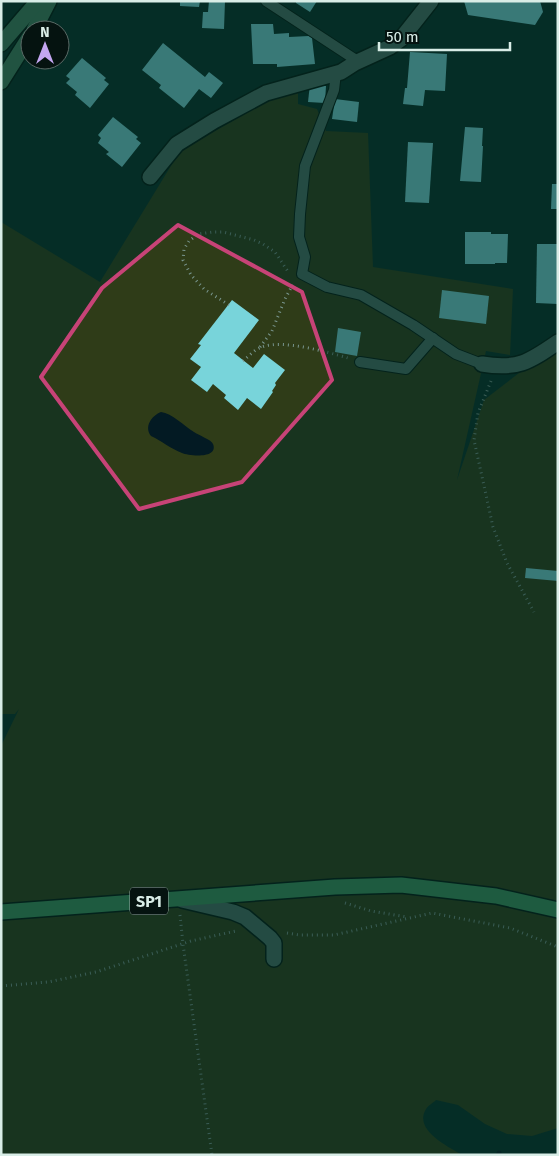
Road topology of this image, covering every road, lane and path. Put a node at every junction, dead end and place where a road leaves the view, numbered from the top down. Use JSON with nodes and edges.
{"nodes":[{"id":1,"x":38,"y":1,"type":"edge"},
{"id":2,"x":50,"y":1,"type":"edge"},
{"id":3,"x":266,"y":1,"type":"edge"},
{"id":4,"x":431,"y":1,"type":"edge"},
{"id":5,"x":40,"y":20,"type":"edge"},
{"id":6,"x":1,"y":44,"type":"edge"},
{"id":7,"x":20,"y":52,"type":"edge"},
{"id":8,"x":359,"y":62,"type":"junction"},
{"id":9,"x":336,"y":73,"type":"junction"},
{"id":10,"x":1,"y":82,"type":"edge"},
{"id":11,"x":150,"y":177,"type":"dead end"},
{"id":12,"x":302,"y":274,"type":"junction"},
{"id":13,"x":229,"y":305,"type":"dead end"},
{"id":14,"x":433,"y":338,"type":"junction"},
{"id":15,"x":558,"y":342,"type":"edge"},
{"id":16,"x":260,"y":348,"type":"junction"},
{"id":17,"x":244,"y":361,"type":"dead end"},
{"id":18,"x":360,"y":362,"type":"joint"},
{"id":19,"x":482,"y":364,"type":"joint"},
{"id":20,"x":497,"y":367,"type":"junction"},
{"id":21,"x":534,"y":612,"type":"dead end"},
{"id":22,"x":178,"y":899,"type":"junction"},
{"id":23,"x":558,"y":910,"type":"edge"},
{"id":24,"x":371,"y":911,"type":"dead end"},
{"id":25,"x":1,"y":912,"type":"edge"},
{"id":26,"x":410,"y":918,"type":"dead end"},
{"id":27,"x":274,"y":959,"type":"dead end"},
{"id":28,"x":212,"y":1155,"type":"edge"}],
"edges":[{"from":1,"to":6,"type":"street"},
{"from":2,"to":5,"type":"street"},
{"from":3,"to":8,"type":"lane"},
{"from":4,"to":8,"type":"street"},
{"from":7,"to":10,"type":"street"},
{"from":8,"to":9,"type":"street"},
{"from":9,"to":11,"type":"street"},
{"from":9,"to":12,"type":"lane"},
{"from":12,"to":13,"type":"path"},
{"from":12,"to":14,"type":"lane"},
{"from":12,"to":16,"type":"path"},
{"from":14,"to":18,"type":"lane"},
{"from":14,"to":19,"type":"lane"},
{"from":15,"to":20,"type":"street"},
{"from":16,"to":17,"type":"path"},
{"from":16,"to":18,"type":"path"},
{"from":19,"to":20,"type":"street"},
{"from":20,"to":21,"type":"path"},
{"from":22,"to":23,"type":"main road","number":"SP1"},
{"from":22,"to":25,"type":"main road","number":"SP1"},
{"from":22,"to":27,"type":"street"},
{"from":22,"to":28,"type":"path"},
{"from":24,"to":26,"type":"path"}]}
